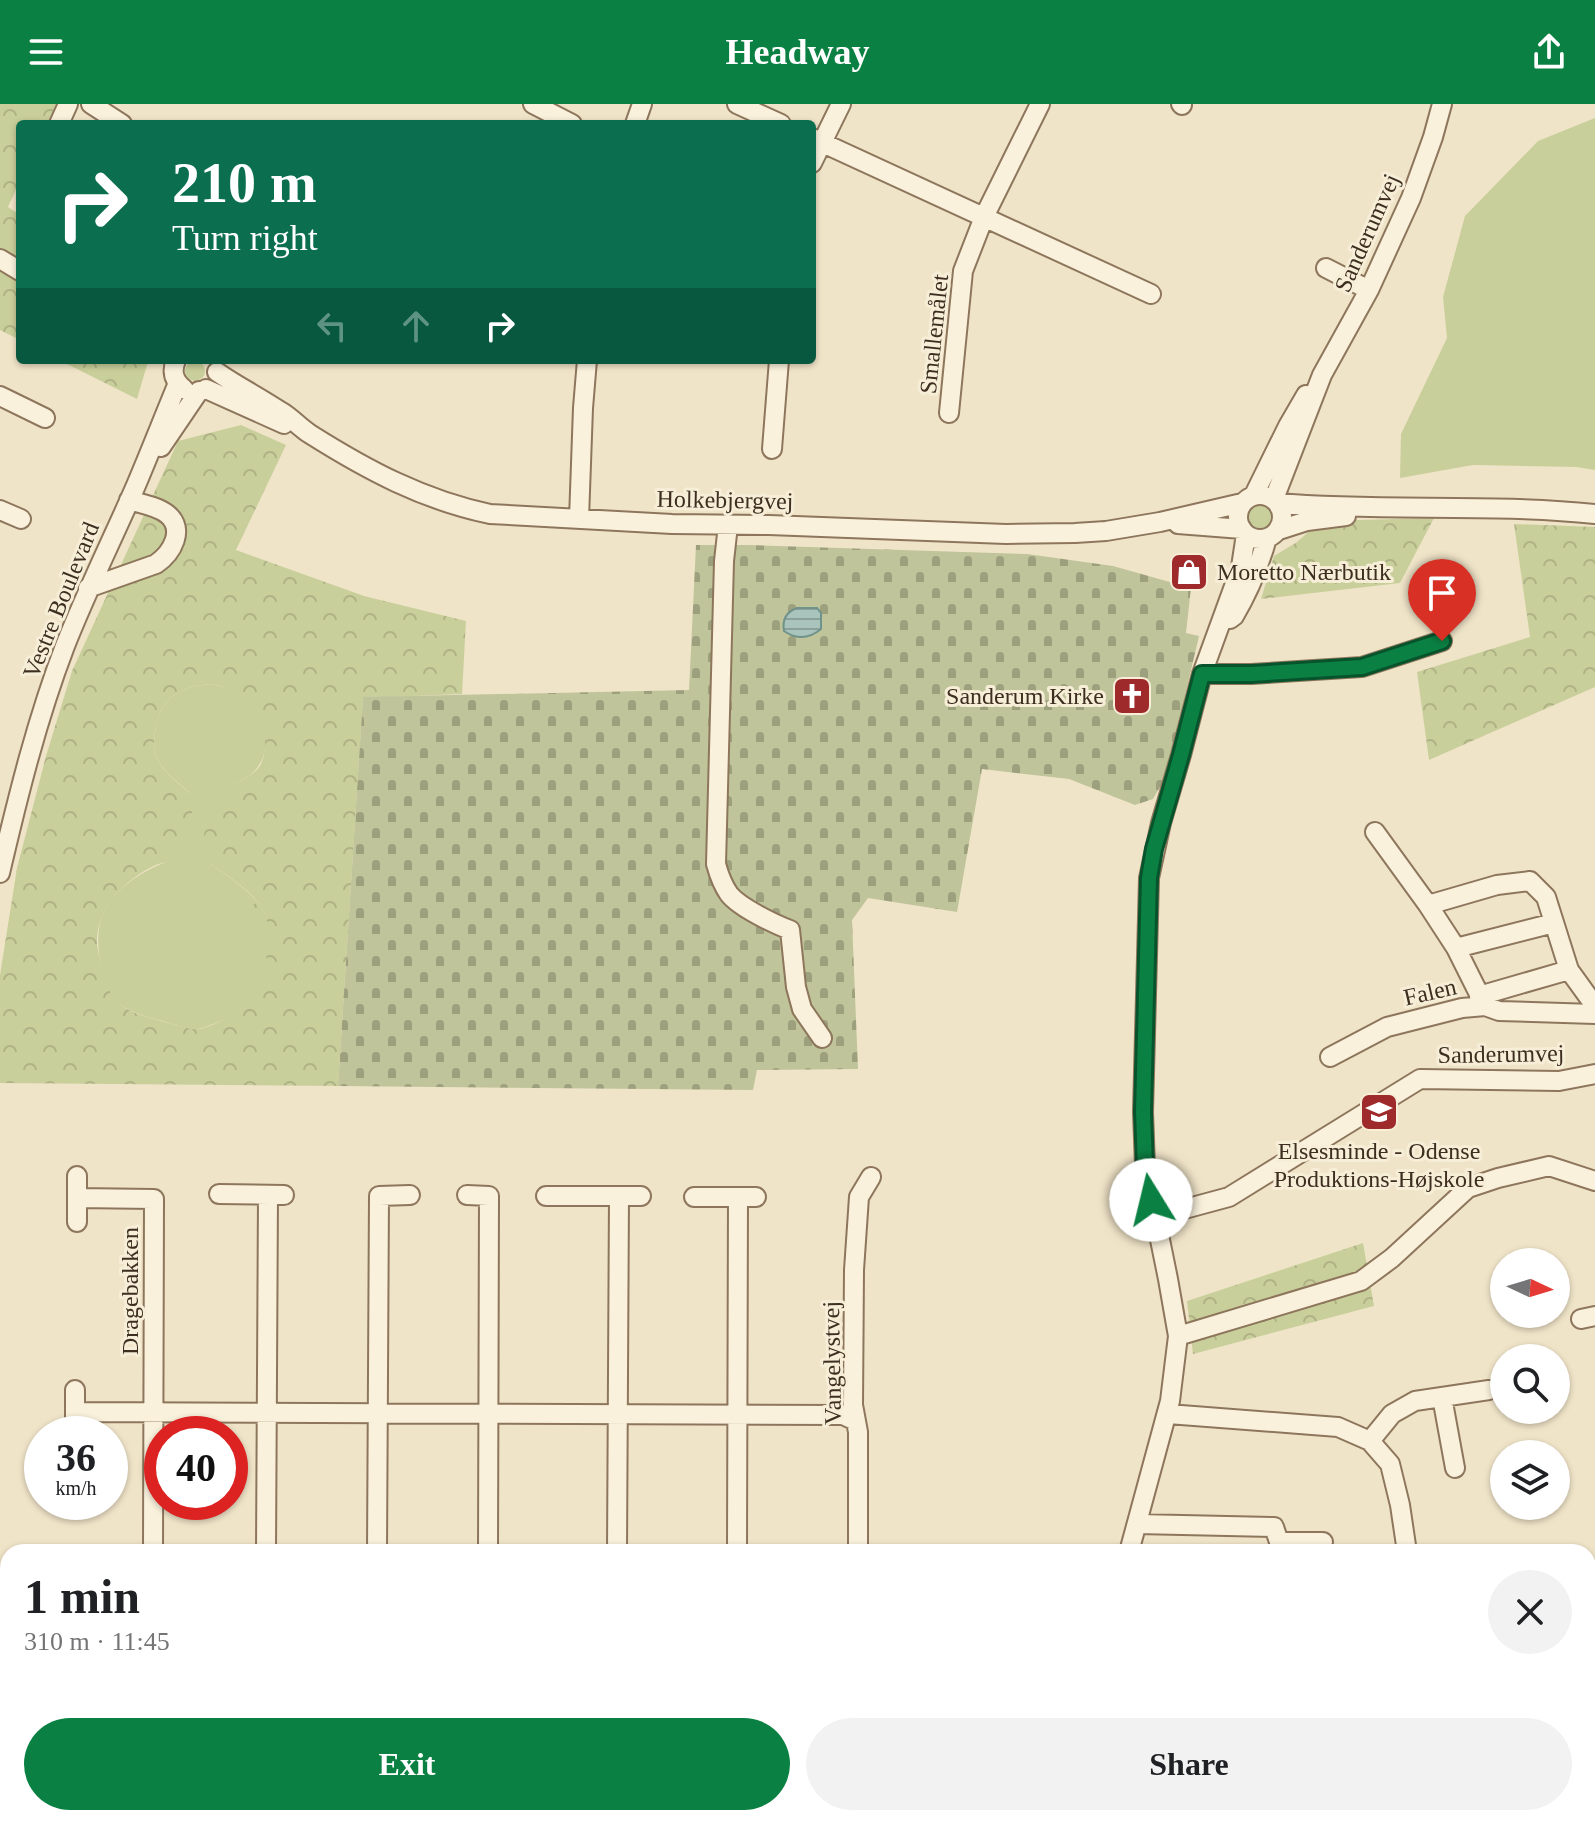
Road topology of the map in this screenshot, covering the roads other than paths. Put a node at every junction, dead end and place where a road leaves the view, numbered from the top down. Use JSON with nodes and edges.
{"nodes":[{"id":1,"x":91,"y":104,"type":"edge"},
{"id":2,"x":533,"y":104,"type":"edge"},
{"id":3,"x":737,"y":104,"type":"edge"},
{"id":4,"x":841,"y":104,"type":"edge"},
{"id":5,"x":1040,"y":104,"type":"edge"},
{"id":6,"x":1442,"y":104,"type":"edge"},
{"id":7,"x":116,"y":120,"type":"edge"},
{"id":8,"x":564,"y":120,"type":"edge"},
{"id":9,"x":772,"y":120,"type":"edge"},
{"id":10,"x":816,"y":140,"type":"edge"},
{"id":11,"x":984,"y":217,"type":"junction"},
{"id":12,"x":1326,"y":268,"type":"dead end"},
{"id":13,"x":1369,"y":290,"type":"junction"},
{"id":14,"x":1151,"y":294,"type":"dead end"},
{"id":15,"x":587,"y":364,"type":"edge"},
{"id":16,"x":779,"y":364,"type":"edge"},
{"id":17,"x":215,"y":366,"type":"edge"},
{"id":18,"x":172,"y":368,"type":"edge"},
{"id":19,"x":1322,"y":375,"type":"junction"},
{"id":20,"x":202,"y":390,"type":"junction"},
{"id":21,"x":0,"y":396,"type":"edge"},
{"id":22,"x":949,"y":413,"type":"dead end"},
{"id":23,"x":45,"y":418,"type":"dead end"},
{"id":24,"x":307,"y":432,"type":"junction"},
{"id":25,"x":772,"y":449,"type":"dead end"},
{"id":26,"x":132,"y":493,"type":"junction"},
{"id":27,"x":1248,"y":499,"type":"junction"},
{"id":28,"x":1276,"y":501,"type":"junction"},
{"id":29,"x":1397,"y":509,"type":"junction"},
{"id":30,"x":0,"y":510,"type":"edge"},
{"id":31,"x":1595,"y":514,"type":"edge"},
{"id":32,"x":21,"y":519,"type":"dead end"},
{"id":33,"x":579,"y":519,"type":"junction"},
{"id":34,"x":1160,"y":522,"type":"junction"},
{"id":35,"x":728,"y":525,"type":"junction"},
{"id":36,"x":1244,"y":532,"type":"junction"},
{"id":37,"x":1273,"y":534,"type":"junction"},
{"id":38,"x":88,"y":588,"type":"junction"},
{"id":39,"x":1218,"y":627,"type":"junction"},
{"id":40,"x":1442,"y":641,"type":"dead end"},
{"id":41,"x":1202,"y":674,"type":"junction"},
{"id":42,"x":1375,"y":832,"type":"dead end"},
{"id":43,"x":0,"y":873,"type":"edge"},
{"id":44,"x":1428,"y":905,"type":"junction"},
{"id":45,"x":1554,"y":923,"type":"junction"},
{"id":46,"x":1456,"y":948,"type":"junction"},
{"id":47,"x":1569,"y":970,"type":"junction"},
{"id":48,"x":1482,"y":1001,"type":"junction"},
{"id":49,"x":1595,"y":1006,"type":"edge"},
{"id":50,"x":1595,"y":1014,"type":"edge"},
{"id":51,"x":822,"y":1038,"type":"dead end"},
{"id":52,"x":1330,"y":1057,"type":"dead end"},
{"id":53,"x":1595,"y":1074,"type":"edge"},
{"id":54,"x":77,"y":1176,"type":"dead end"},
{"id":55,"x":871,"y":1177,"type":"dead end"},
{"id":56,"x":1595,"y":1181,"type":"edge"},
{"id":57,"x":219,"y":1194,"type":"dead end"},
{"id":58,"x":410,"y":1195,"type":"dead end"},
{"id":59,"x":467,"y":1195,"type":"dead end"},
{"id":60,"x":546,"y":1196,"type":"dead end"},
{"id":61,"x":619,"y":1196,"type":"junction"},
{"id":62,"x":641,"y":1196,"type":"dead end"},
{"id":63,"x":694,"y":1197,"type":"dead end"},
{"id":64,"x":77,"y":1198,"type":"junction"},
{"id":65,"x":1155,"y":1217,"type":"junction"},
{"id":66,"x":77,"y":1222,"type":"dead end"},
{"id":67,"x":1178,"y":1336,"type":"junction"},
{"id":68,"x":75,"y":1390,"type":"dead end"},
{"id":69,"x":1489,"y":1390,"type":"dead end"},
{"id":70,"x":1442,"y":1397,"type":"junction"},
{"id":71,"x":75,"y":1412,"type":"junction"},
{"id":72,"x":153,"y":1412,"type":"junction"},
{"id":73,"x":267,"y":1413,"type":"junction"},
{"id":74,"x":378,"y":1413,"type":"junction"},
{"id":75,"x":489,"y":1414,"type":"junction"},
{"id":76,"x":617,"y":1414,"type":"junction"},
{"id":77,"x":737,"y":1414,"type":"junction"},
{"id":78,"x":1168,"y":1414,"type":"junction"},
{"id":79,"x":75,"y":1416,"type":"edge"},
{"id":80,"x":856,"y":1421,"type":"junction"},
{"id":81,"x":1370,"y":1441,"type":"junction"},
{"id":82,"x":1455,"y":1468,"type":"dead end"},
{"id":83,"x":1137,"y":1524,"type":"junction"},
{"id":84,"x":1323,"y":1542,"type":"dead end"},
{"id":85,"x":153,"y":1544,"type":"edge"},
{"id":86,"x":266,"y":1544,"type":"edge"},
{"id":87,"x":377,"y":1544,"type":"edge"},
{"id":88,"x":488,"y":1544,"type":"edge"},
{"id":89,"x":617,"y":1544,"type":"edge"},
{"id":90,"x":737,"y":1544,"type":"edge"},
{"id":91,"x":858,"y":1544,"type":"edge"},
{"id":92,"x":1131,"y":1544,"type":"edge"},
{"id":93,"x":1406,"y":1544,"type":"edge"}],
"edges":[{"from":1,"to":7,"type":"street"},
{"from":2,"to":8,"type":"street"},
{"from":3,"to":9,"type":"street"},
{"from":4,"to":10,"type":"street"},
{"from":5,"to":11,"type":"street","name":"Smallemålet"},
{"from":6,"to":13,"type":"street","name":"Sanderumvej"},
{"from":10,"to":11,"type":"street"},
{"from":11,"to":14,"type":"street"},
{"from":11,"to":22,"type":"street","name":"Smallemålet"},
{"from":12,"to":13,"type":"street"},
{"from":13,"to":19,"type":"street","name":"Sanderumvej"},
{"from":15,"to":33,"type":"street"},
{"from":16,"to":25,"type":"street"},
{"from":17,"to":20,"type":"street","name":"Vestre Boulevard"},
{"from":17,"to":24,"type":"street","name":"Holkebjergvej"},
{"from":18,"to":20,"type":"street","name":"Holkebjergvej"},
{"from":18,"to":26,"type":"street","name":"Vestre Boulevard"},
{"from":19,"to":27,"type":"street","name":"Sanderumvej"},
{"from":19,"to":28,"type":"street","name":"Sanderumvej"},
{"from":20,"to":24,"type":"street","name":"Holkebjergvej"},
{"from":20,"to":26,"type":"street","name":"Vestre Boulevard"},
{"from":21,"to":23,"type":"street"},
{"from":24,"to":33,"type":"street","name":"Holkebjergvej"},
{"from":26,"to":38,"type":"street","name":"Vestre Boulevard"},
{"from":26,"to":38,"type":"street"},
{"from":27,"to":28,"type":"street"},
{"from":27,"to":34,"type":"street","name":"Holkebjergvej"},
{"from":27,"to":36,"type":"street"},
{"from":28,"to":29,"type":"street"},
{"from":28,"to":37,"type":"street"},
{"from":29,"to":31,"type":"street"},
{"from":29,"to":37,"type":"street"},
{"from":30,"to":32,"type":"street"},
{"from":33,"to":35,"type":"street","name":"Holkebjergvej"},
{"from":34,"to":35,"type":"street","name":"Holkebjergvej"},
{"from":34,"to":36,"type":"street","name":"Holkebjergvej"},
{"from":35,"to":51,"type":"street"},
{"from":36,"to":37,"type":"street"},
{"from":36,"to":39,"type":"street"},
{"from":37,"to":39,"type":"street"},
{"from":38,"to":43,"type":"street","name":"Vestre Boulevard"},
{"from":39,"to":41,"type":"street"},
{"from":40,"to":41,"type":"street"},
{"from":41,"to":65,"type":"street"},
{"from":42,"to":44,"type":"street"},
{"from":44,"to":45,"type":"street"},
{"from":44,"to":46,"type":"street"},
{"from":45,"to":46,"type":"street"},
{"from":45,"to":47,"type":"street"},
{"from":46,"to":48,"type":"street"},
{"from":47,"to":48,"type":"street"},
{"from":47,"to":49,"type":"street"},
{"from":48,"to":50,"type":"street","name":"Falen"},
{"from":48,"to":52,"type":"street","name":"Falen"},
{"from":53,"to":65,"type":"street","name":"Sanderumvej"},
{"from":54,"to":64,"type":"street"},
{"from":55,"to":80,"type":"street","name":"Vangelystvej"},
{"from":56,"to":67,"type":"street"},
{"from":57,"to":73,"type":"street"},
{"from":58,"to":74,"type":"street"},
{"from":59,"to":75,"type":"street"},
{"from":60,"to":61,"type":"street"},
{"from":61,"to":62,"type":"street"},
{"from":61,"to":76,"type":"street"},
{"from":63,"to":77,"type":"street"},
{"from":64,"to":66,"type":"street"},
{"from":64,"to":72,"type":"street","name":"Dragebakken"},
{"from":65,"to":67,"type":"street"},
{"from":67,"to":78,"type":"street"},
{"from":68,"to":71,"type":"street"},
{"from":69,"to":70,"type":"street"},
{"from":70,"to":81,"type":"street"},
{"from":70,"to":82,"type":"street"},
{"from":71,"to":72,"type":"street"},
{"from":71,"to":79,"type":"street"},
{"from":72,"to":73,"type":"street"},
{"from":72,"to":85,"type":"street","name":"Dragebakken"},
{"from":73,"to":74,"type":"street"},
{"from":73,"to":86,"type":"street"},
{"from":74,"to":75,"type":"street"},
{"from":74,"to":87,"type":"street"},
{"from":75,"to":76,"type":"street"},
{"from":75,"to":88,"type":"street"},
{"from":76,"to":77,"type":"street"},
{"from":76,"to":89,"type":"street"},
{"from":77,"to":80,"type":"street"},
{"from":77,"to":90,"type":"street"},
{"from":78,"to":81,"type":"street"},
{"from":78,"to":83,"type":"street"},
{"from":80,"to":91,"type":"street","name":"Vangelystvej"},
{"from":81,"to":93,"type":"street"},
{"from":83,"to":84,"type":"street"},
{"from":83,"to":92,"type":"street"}]}
